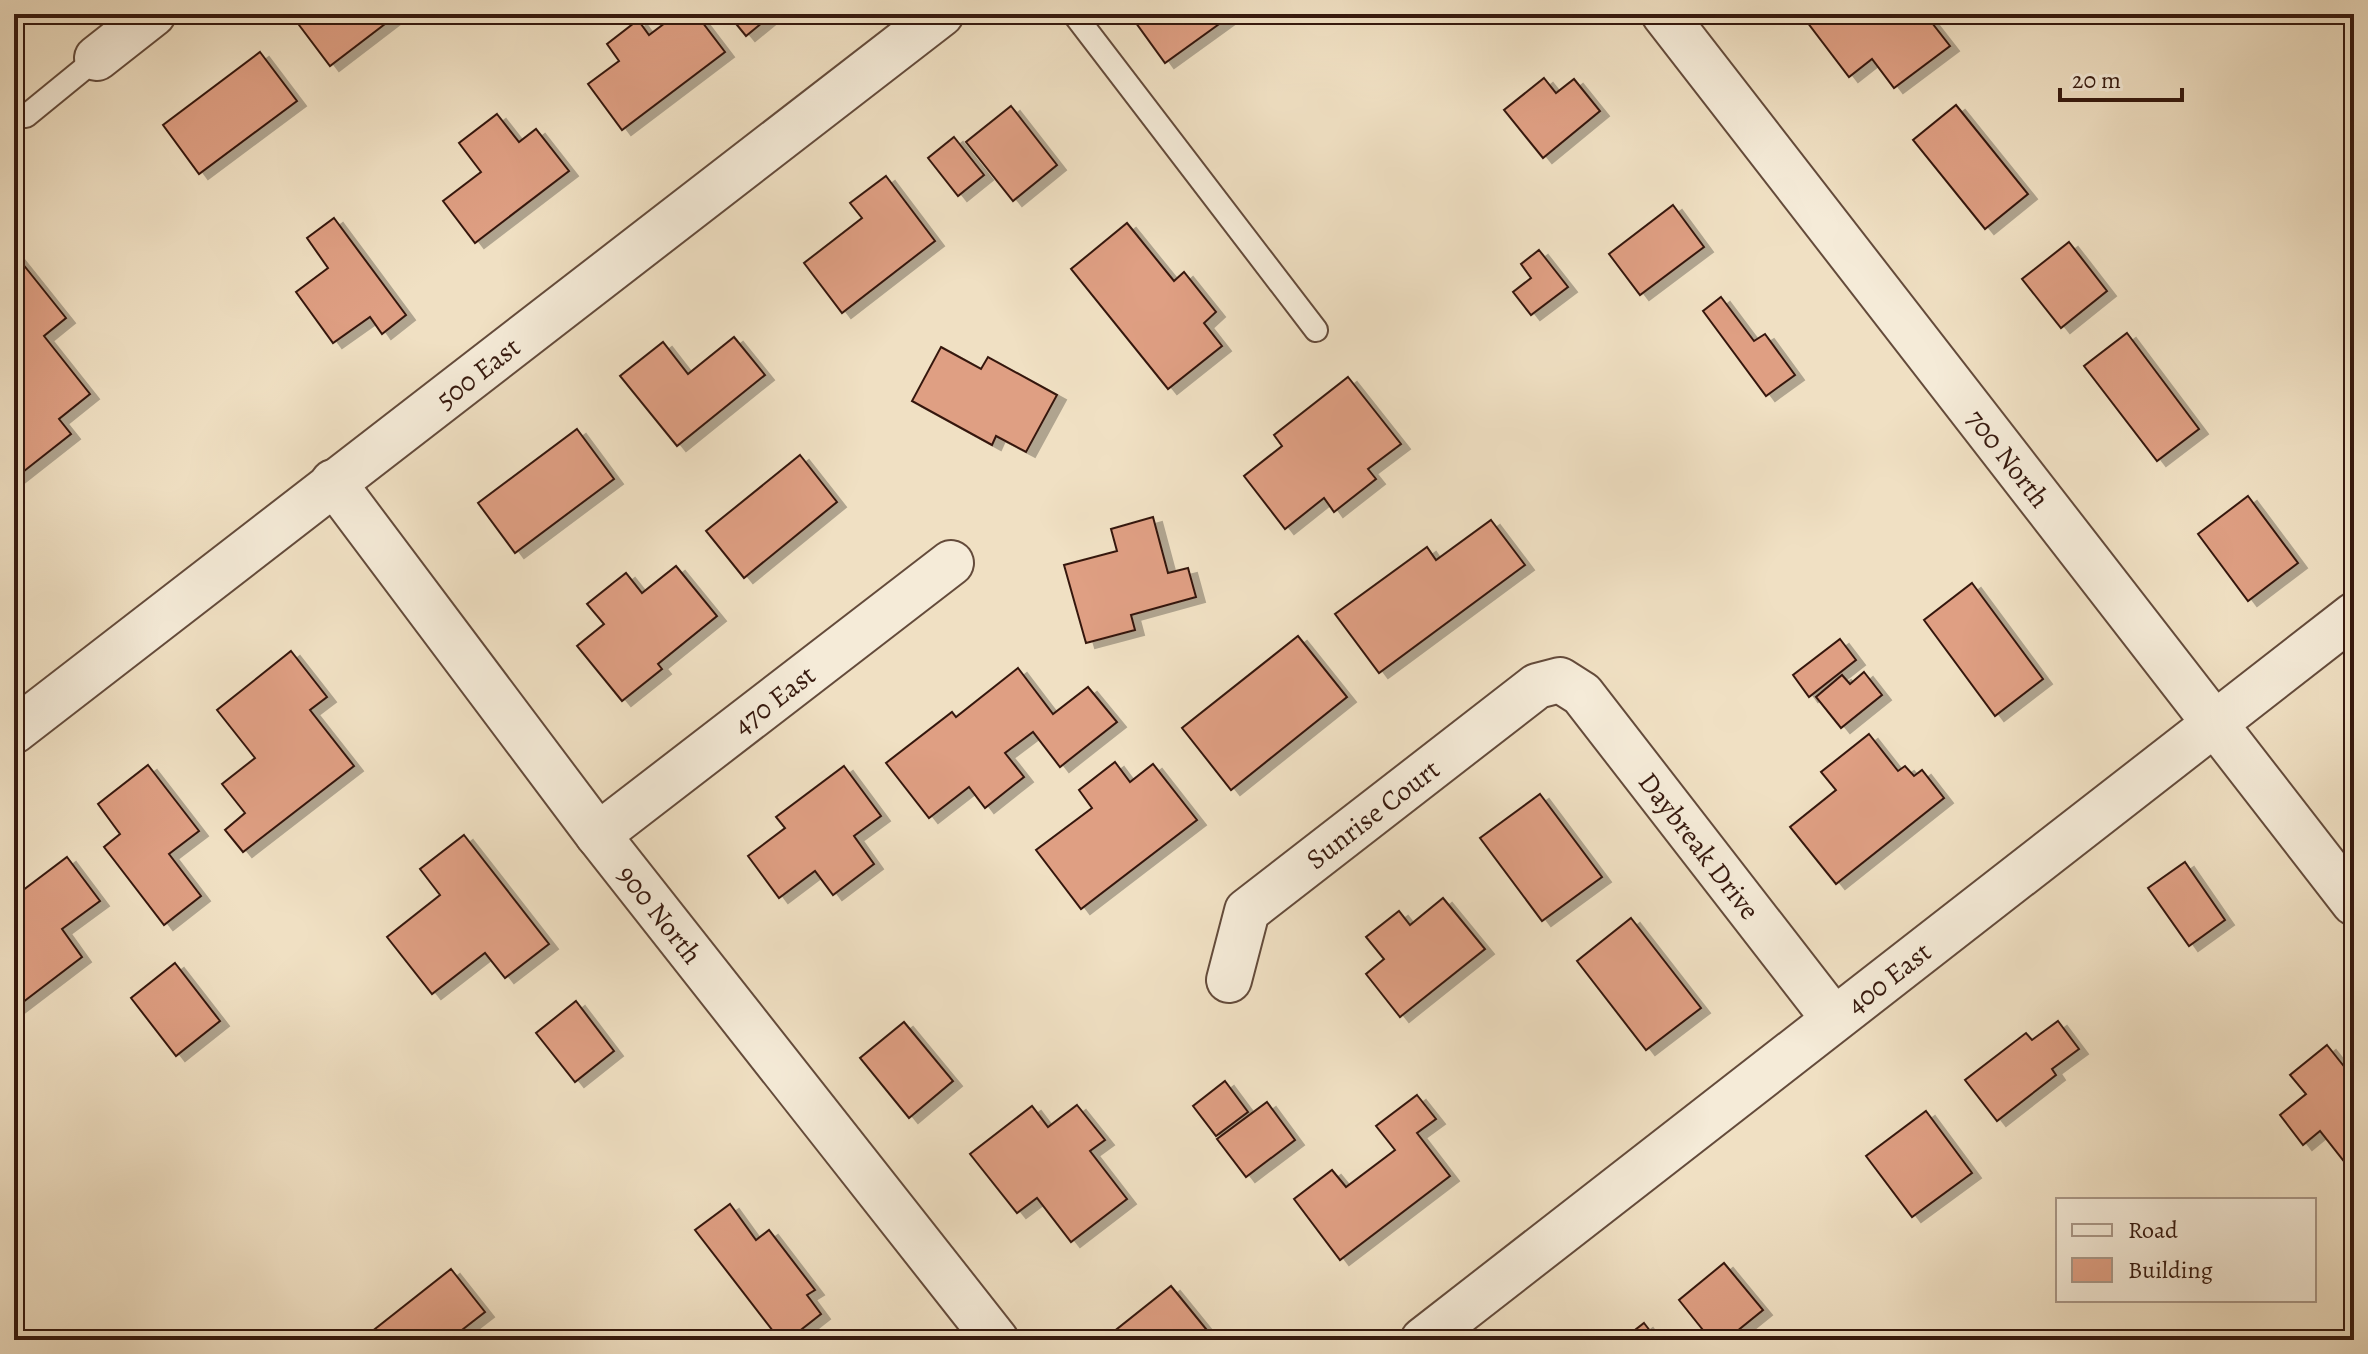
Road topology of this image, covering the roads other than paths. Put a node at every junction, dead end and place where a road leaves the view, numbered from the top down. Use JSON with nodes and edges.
{"nodes":[{"id":1,"x":153,"y":14,"type":"edge"},
{"id":2,"x":941,"y":14,"type":"edge"},
{"id":3,"x":1074,"y":14,"type":"edge"},
{"id":4,"x":1664,"y":14,"type":"edge"},
{"id":5,"x":97,"y":58,"type":"joint"},
{"id":6,"x":26,"y":116,"type":"dead end"},
{"id":7,"x":1316,"y":330,"type":"dead end"},
{"id":8,"x":333,"y":482,"type":"junction"},
{"id":9,"x":951,"y":563,"type":"dead end"},
{"id":10,"x":2354,"y":615,"type":"edge"},
{"id":11,"x":1560,"y":680,"type":"joint"},
{"id":12,"x":2213,"y":724,"type":"junction"},
{"id":13,"x":14,"y":731,"type":"edge"},
{"id":14,"x":598,"y":835,"type":"junction"},
{"id":15,"x":2354,"y":903,"type":"edge"},
{"id":16,"x":1229,"y":980,"type":"dead end"},
{"id":17,"x":1834,"y":1019,"type":"junction"},
{"id":18,"x":996,"y":1340,"type":"edge"},
{"id":19,"x":1423,"y":1340,"type":"edge"}],
"edges":[{"from":1,"to":5,"type":"street"},
{"from":2,"to":8,"type":"street","name":"500 East"},
{"from":3,"to":7,"type":"lane"},
{"from":4,"to":12,"type":"street","name":"700 North"},
{"from":5,"to":6,"type":"lane"},
{"from":8,"to":13,"type":"street","name":"500 East"},
{"from":8,"to":14,"type":"street","name":"900 North"},
{"from":9,"to":14,"type":"street","name":"470 East"},
{"from":10,"to":12,"type":"street","name":"400 East"},
{"from":11,"to":16,"type":"street","name":"Sunrise Court"},
{"from":11,"to":17,"type":"street","name":"Daybreak Drive"},
{"from":12,"to":15,"type":"street","name":"700 North"},
{"from":12,"to":17,"type":"street","name":"400 East"},
{"from":14,"to":18,"type":"street","name":"900 North"},
{"from":17,"to":19,"type":"street","name":"400 East"}]}
